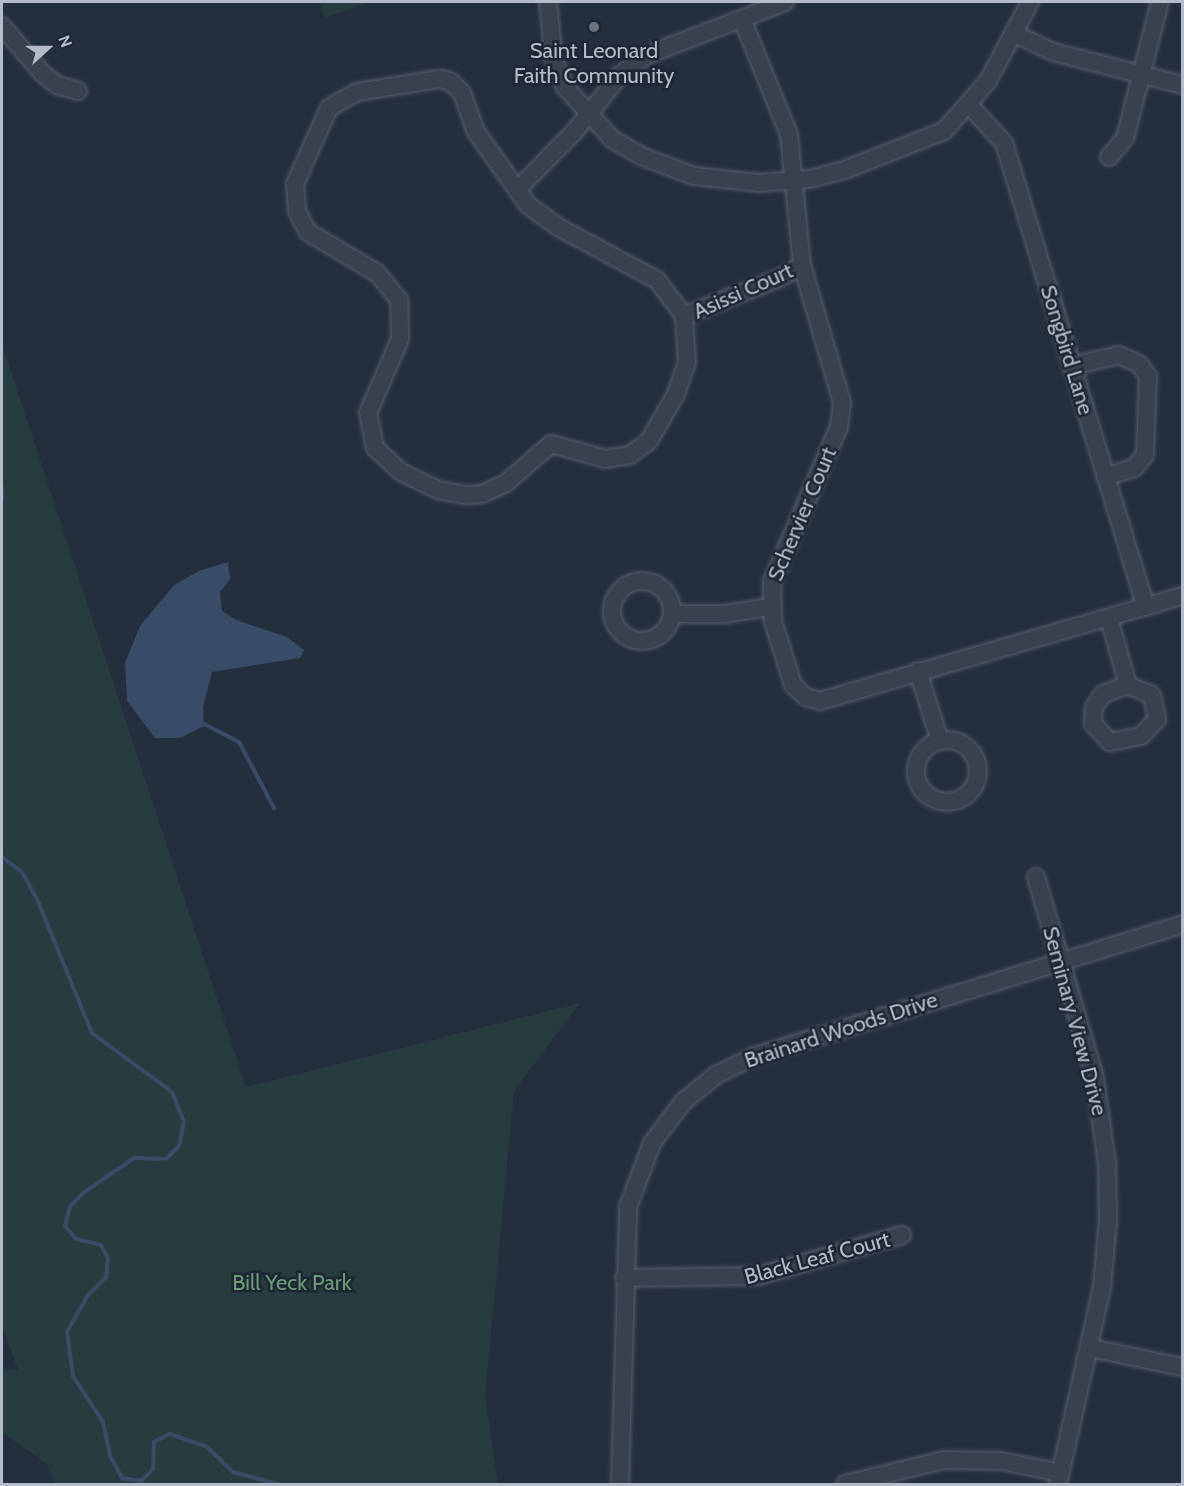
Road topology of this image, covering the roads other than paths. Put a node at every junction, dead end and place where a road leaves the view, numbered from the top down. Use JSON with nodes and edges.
{"nodes":[{"id":1,"x":548,"y":2,"type":"edge"},
{"id":2,"x":785,"y":2,"type":"edge"},
{"id":3,"x":1030,"y":2,"type":"edge"},
{"id":4,"x":1160,"y":2,"type":"edge"},
{"id":5,"x":742,"y":19,"type":"junction"},
{"id":6,"x":2,"y":26,"type":"edge"},
{"id":7,"x":1013,"y":33,"type":"junction"},
{"id":8,"x":1140,"y":74,"type":"junction"},
{"id":9,"x":1182,"y":85,"type":"edge"},
{"id":10,"x":78,"y":91,"type":"dead end"},
{"id":11,"x":969,"y":105,"type":"junction"},
{"id":12,"x":586,"y":114,"type":"junction"},
{"id":13,"x":1109,"y":157,"type":"dead end"},
{"id":14,"x":791,"y":180,"type":"junction"},
{"id":15,"x":517,"y":190,"type":"junction"},
{"id":16,"x":802,"y":265,"type":"junction"},
{"id":17,"x":684,"y":316,"type":"junction"},
{"id":18,"x":1071,"y":366,"type":"junction"},
{"id":19,"x":1105,"y":477,"type":"junction"},
{"id":20,"x":1182,"y":596,"type":"edge"},
{"id":21,"x":770,"y":607,"type":"junction"},
{"id":22,"x":1146,"y":607,"type":"junction"},
{"id":23,"x":672,"y":614,"type":"dead end"},
{"id":24,"x":1109,"y":618,"type":"junction"},
{"id":25,"x":918,"y":671,"type":"junction"},
{"id":26,"x":1128,"y":685,"type":"dead end"},
{"id":27,"x":940,"y":741,"type":"dead end"},
{"id":28,"x":1036,"y":877,"type":"dead end"},
{"id":29,"x":1182,"y":925,"type":"edge"},
{"id":30,"x":1061,"y":962,"type":"junction"},
{"id":31,"x":902,"y":1235,"type":"dead end"},
{"id":32,"x":624,"y":1278,"type":"junction"},
{"id":33,"x":1090,"y":1348,"type":"junction"},
{"id":34,"x":1182,"y":1367,"type":"edge"},
{"id":35,"x":1059,"y":1479,"type":"edge"},
{"id":36,"x":620,"y":1485,"type":"edge"},
{"id":37,"x":845,"y":1485,"type":"edge"}],
"edges":[{"from":1,"to":12,"type":"street"},
{"from":2,"to":5,"type":"street"},
{"from":3,"to":7,"type":"street"},
{"from":4,"to":8,"type":"street"},
{"from":5,"to":12,"type":"street"},
{"from":5,"to":14,"type":"street","name":"Schervier Court"},
{"from":6,"to":10,"type":"street"},
{"from":7,"to":8,"type":"street"},
{"from":7,"to":11,"type":"street"},
{"from":8,"to":9,"type":"street"},
{"from":8,"to":13,"type":"street"},
{"from":11,"to":14,"type":"street"},
{"from":11,"to":18,"type":"street","name":"Songbird Lane"},
{"from":12,"to":14,"type":"street"},
{"from":12,"to":15,"type":"street"},
{"from":14,"to":16,"type":"street","name":"Schervier Court"},
{"from":15,"to":17,"type":"street"},
{"from":15,"to":17,"type":"street"},
{"from":16,"to":17,"type":"street","name":"Asissi Court"},
{"from":16,"to":21,"type":"street","name":"Schervier Court"},
{"from":18,"to":19,"type":"street","name":"Songbird Lane"},
{"from":18,"to":19,"type":"street"},
{"from":19,"to":22,"type":"street","name":"Songbird Lane"},
{"from":20,"to":22,"type":"street","name":"Schervier Court"},
{"from":21,"to":23,"type":"street"},
{"from":21,"to":25,"type":"street","name":"Schervier Court"},
{"from":22,"to":24,"type":"street","name":"Schervier Court"},
{"from":24,"to":25,"type":"street","name":"Schervier Court"},
{"from":24,"to":26,"type":"street"},
{"from":25,"to":27,"type":"street"},
{"from":28,"to":30,"type":"street","name":"Seminary View Drive"},
{"from":29,"to":30,"type":"street","name":"Brainard Woods Drive"},
{"from":30,"to":32,"type":"street","name":"Brainard Woods Drive"},
{"from":30,"to":33,"type":"street","name":"Seminary View Drive"},
{"from":31,"to":32,"type":"street","name":"Black Leaf Court"},
{"from":32,"to":36,"type":"street","name":"Brainard Woods Drive"},
{"from":33,"to":34,"type":"street"},
{"from":33,"to":35,"type":"street","name":"Seminary View Drive"},
{"from":35,"to":37,"type":"street"}]}
